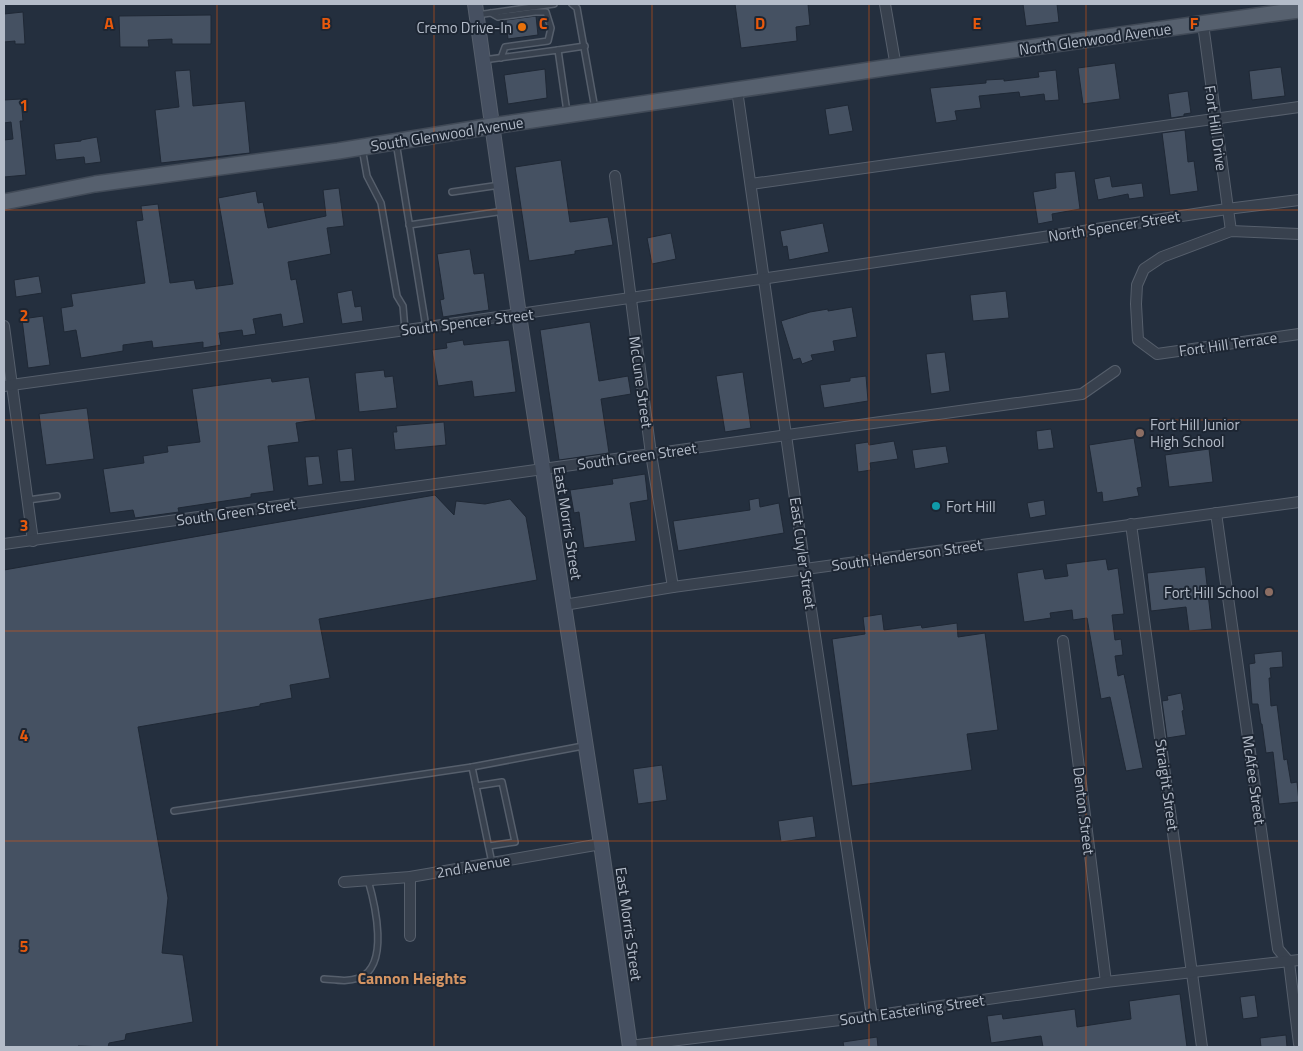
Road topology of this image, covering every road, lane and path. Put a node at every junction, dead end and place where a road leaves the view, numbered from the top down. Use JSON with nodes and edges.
{"nodes":[{"id":1,"x":554,"y":4,"type":"edge"},
{"id":2,"x":572,"y":4,"type":"edge"},
{"id":3,"x":885,"y":4,"type":"edge"},
{"id":4,"x":476,"y":10,"type":"edge"},
{"id":5,"x":1299,"y":10,"type":"edge"},
{"id":6,"x":491,"y":13,"type":"junction"},
{"id":7,"x":1202,"y":24,"type":"junction"},
{"id":8,"x":585,"y":46,"type":"junction"},
{"id":9,"x":558,"y":50,"type":"junction"},
{"id":10,"x":500,"y":58,"type":"junction"},
{"id":11,"x":482,"y":60,"type":"junction"},
{"id":12,"x":894,"y":67,"type":"junction"},
{"id":13,"x":737,"y":90,"type":"junction"},
{"id":14,"x":1299,"y":107,"type":"edge"},
{"id":15,"x":596,"y":111,"type":"junction"},
{"id":16,"x":567,"y":115,"type":"junction"},
{"id":17,"x":1214,"y":119,"type":"junction"},
{"id":18,"x":492,"y":126,"type":"junction"},
{"id":19,"x":396,"y":142,"type":"junction"},
{"id":20,"x":362,"y":147,"type":"junction"},
{"id":21,"x":614,"y":176,"type":"dead end"},
{"id":22,"x":751,"y":184,"type":"junction"},
{"id":23,"x":500,"y":185,"type":"junction"},
{"id":24,"x":452,"y":192,"type":"dead end"},
{"id":25,"x":1299,"y":200,"type":"edge"},
{"id":26,"x":4,"y":202,"type":"edge"},
{"id":27,"x":1228,"y":209,"type":"junction"},
{"id":28,"x":504,"y":211,"type":"junction"},
{"id":29,"x":410,"y":225,"type":"junction"},
{"id":30,"x":1230,"y":230,"type":"junction"},
{"id":31,"x":1299,"y":234,"type":"edge"},
{"id":32,"x":929,"y":255,"type":"joint"},
{"id":33,"x":765,"y":280,"type":"junction"},
{"id":34,"x":630,"y":299,"type":"junction"},
{"id":35,"x":519,"y":315,"type":"junction"},
{"id":36,"x":4,"y":326,"type":"edge"},
{"id":37,"x":426,"y":327,"type":"junction"},
{"id":38,"x":405,"y":330,"type":"junction"},
{"id":39,"x":1299,"y":334,"type":"edge"},
{"id":40,"x":1115,"y":371,"type":"dead end"},
{"id":41,"x":7,"y":386,"type":"edge"},
{"id":42,"x":787,"y":436,"type":"junction"},
{"id":43,"x":651,"y":454,"type":"junction"},
{"id":44,"x":544,"y":470,"type":"junction"},
{"id":45,"x":57,"y":496,"type":"dead end"},
{"id":46,"x":27,"y":500,"type":"junction"},
{"id":47,"x":1299,"y":502,"type":"edge"},
{"id":48,"x":1216,"y":513,"type":"junction"},
{"id":49,"x":1132,"y":524,"type":"junction"},
{"id":50,"x":33,"y":541,"type":"junction"},
{"id":51,"x":4,"y":544,"type":"edge"},
{"id":52,"x":806,"y":569,"type":"junction"},
{"id":53,"x":673,"y":587,"type":"junction"},
{"id":54,"x":564,"y":605,"type":"junction"},
{"id":55,"x":1063,"y":640,"type":"dead end"},
{"id":56,"x":585,"y":746,"type":"junction"},
{"id":57,"x":472,"y":767,"type":"junction"},
{"id":58,"x":476,"y":786,"type":"junction"},
{"id":59,"x":174,"y":811,"type":"dead end"},
{"id":60,"x":601,"y":844,"type":"junction"},
{"id":61,"x":489,"y":846,"type":"junction"},
{"id":62,"x":492,"y":863,"type":"junction"},
{"id":63,"x":410,"y":877,"type":"junction"},
{"id":64,"x":368,"y":880,"type":"junction"},
{"id":65,"x":344,"y":882,"type":"dead end"},
{"id":66,"x":410,"y":936,"type":"dead end"},
{"id":67,"x":1294,"y":961,"type":"edge"},
{"id":68,"x":1193,"y":972,"type":"junction"},
{"id":69,"x":324,"y":979,"type":"dead end"},
{"id":70,"x":1106,"y":982,"type":"junction"},
{"id":71,"x":872,"y":1016,"type":"junction"},
{"id":72,"x":1299,"y":1044,"type":"edge"},
{"id":73,"x":630,"y":1046,"type":"edge"},
{"id":74,"x":1202,"y":1047,"type":"edge"}],
"edges":[{"from":1,"to":6,"type":"lane"},
{"from":2,"to":8,"type":"lane"},
{"from":3,"to":12,"type":"street"},
{"from":4,"to":6,"type":"lane"},
{"from":4,"to":11,"type":"main road","name":"East Morris Street"},
{"from":5,"to":7,"type":"main road","name":"North Glenwood Avenue"},
{"from":6,"to":10,"type":"lane"},
{"from":7,"to":12,"type":"main road","name":"North Glenwood Avenue"},
{"from":7,"to":17,"type":"street","name":"Fort Hill Drive"},
{"from":8,"to":9,"type":"lane"},
{"from":8,"to":15,"type":"lane"},
{"from":9,"to":10,"type":"lane"},
{"from":9,"to":16,"type":"lane"},
{"from":10,"to":11,"type":"lane"},
{"from":11,"to":18,"type":"main road","name":"East Morris Street"},
{"from":12,"to":13,"type":"main road","name":"South Glenwood Avenue"},
{"from":13,"to":15,"type":"main road","name":"South Glenwood Avenue"},
{"from":13,"to":22,"type":"street","name":"East Cuyler Street"},
{"from":14,"to":17,"type":"street"},
{"from":15,"to":16,"type":"main road","name":"South Glenwood Avenue"},
{"from":16,"to":18,"type":"main road","name":"South Glenwood Avenue"},
{"from":17,"to":22,"type":"street"},
{"from":17,"to":27,"type":"street","name":"Fort Hill Drive"},
{"from":18,"to":19,"type":"main road","name":"South Glenwood Avenue"},
{"from":18,"to":23,"type":"main road","name":"East Morris Street"},
{"from":19,"to":20,"type":"main road","name":"South Glenwood Avenue"},
{"from":19,"to":29,"type":"lane"},
{"from":20,"to":26,"type":"main road","name":"South Glenwood Avenue"},
{"from":20,"to":38,"type":"lane"},
{"from":21,"to":34,"type":"street","name":"McCune Street"},
{"from":22,"to":33,"type":"street","name":"East Cuyler Street"},
{"from":23,"to":24,"type":"lane"},
{"from":23,"to":28,"type":"main road","name":"East Morris Street"},
{"from":25,"to":27,"type":"street","name":"North Spencer Street"},
{"from":27,"to":30,"type":"street","name":"Fort Hill Drive"},
{"from":27,"to":32,"type":"street","name":"North Spencer Street"},
{"from":28,"to":29,"type":"lane"},
{"from":28,"to":35,"type":"main road","name":"East Morris Street"},
{"from":29,"to":37,"type":"lane"},
{"from":30,"to":31,"type":"street"},
{"from":30,"to":39,"type":"street","name":"Fort Hill Terrace"},
{"from":32,"to":33,"type":"street","name":"South Spencer Street"},
{"from":33,"to":34,"type":"street","name":"South Spencer Street"},
{"from":33,"to":42,"type":"street","name":"East Cuyler Street"},
{"from":34,"to":35,"type":"street","name":"South Spencer Street"},
{"from":34,"to":43,"type":"street","name":"McCune Street"},
{"from":35,"to":37,"type":"street","name":"South Spencer Street"},
{"from":35,"to":44,"type":"main road","name":"East Morris Street"},
{"from":36,"to":41,"type":"street"},
{"from":37,"to":38,"type":"street","name":"South Spencer Street"},
{"from":38,"to":41,"type":"street","name":"South Spencer Street"},
{"from":40,"to":42,"type":"street","name":"South Green Street"},
{"from":41,"to":46,"type":"street"},
{"from":42,"to":43,"type":"street","name":"South Green Street"},
{"from":42,"to":52,"type":"street","name":"East Cuyler Street"},
{"from":43,"to":44,"type":"street","name":"South Green Street"},
{"from":43,"to":53,"type":"street","name":"McCune Street"},
{"from":44,"to":50,"type":"street","name":"South Green Street"},
{"from":44,"to":54,"type":"main road","name":"East Morris Street"},
{"from":45,"to":46,"type":"lane"},
{"from":46,"to":50,"type":"street"},
{"from":47,"to":48,"type":"street","name":"South Henderson Street"},
{"from":48,"to":49,"type":"street","name":"South Henderson Street"},
{"from":48,"to":67,"type":"street","name":"McAfee Street"},
{"from":49,"to":52,"type":"street","name":"South Henderson Street"},
{"from":49,"to":68,"type":"street","name":"Straight Street"},
{"from":50,"to":51,"type":"street","name":"South Green Street"},
{"from":52,"to":53,"type":"street","name":"South Henderson Street"},
{"from":52,"to":71,"type":"street","name":"East Cuyler Street"},
{"from":53,"to":54,"type":"street","name":"South Henderson Street"},
{"from":54,"to":56,"type":"main road","name":"East Morris Street"},
{"from":55,"to":70,"type":"street","name":"Denton Street"},
{"from":56,"to":57,"type":"lane"},
{"from":56,"to":60,"type":"main road","name":"East Morris Street"},
{"from":57,"to":58,"type":"lane"},
{"from":57,"to":59,"type":"lane"},
{"from":58,"to":61,"type":"lane"},
{"from":58,"to":61,"type":"lane"},
{"from":60,"to":62,"type":"street","name":"2nd Avenue"},
{"from":60,"to":73,"type":"main road","name":"East Morris Street"},
{"from":61,"to":62,"type":"lane"},
{"from":62,"to":63,"type":"street","name":"2nd Avenue"},
{"from":63,"to":64,"type":"street","name":"2nd Avenue"},
{"from":63,"to":66,"type":"street"},
{"from":64,"to":65,"type":"street","name":"2nd Avenue"},
{"from":64,"to":69,"type":"lane"},
{"from":67,"to":68,"type":"street","name":"South Easterling Street"},
{"from":67,"to":72,"type":"street","name":"McAfee Street"},
{"from":68,"to":70,"type":"street","name":"South Easterling Street"},
{"from":68,"to":74,"type":"street","name":"Straight Street"},
{"from":70,"to":71,"type":"street","name":"South Easterling Street"},
{"from":71,"to":73,"type":"street","name":"South Easterling Street"}]}
